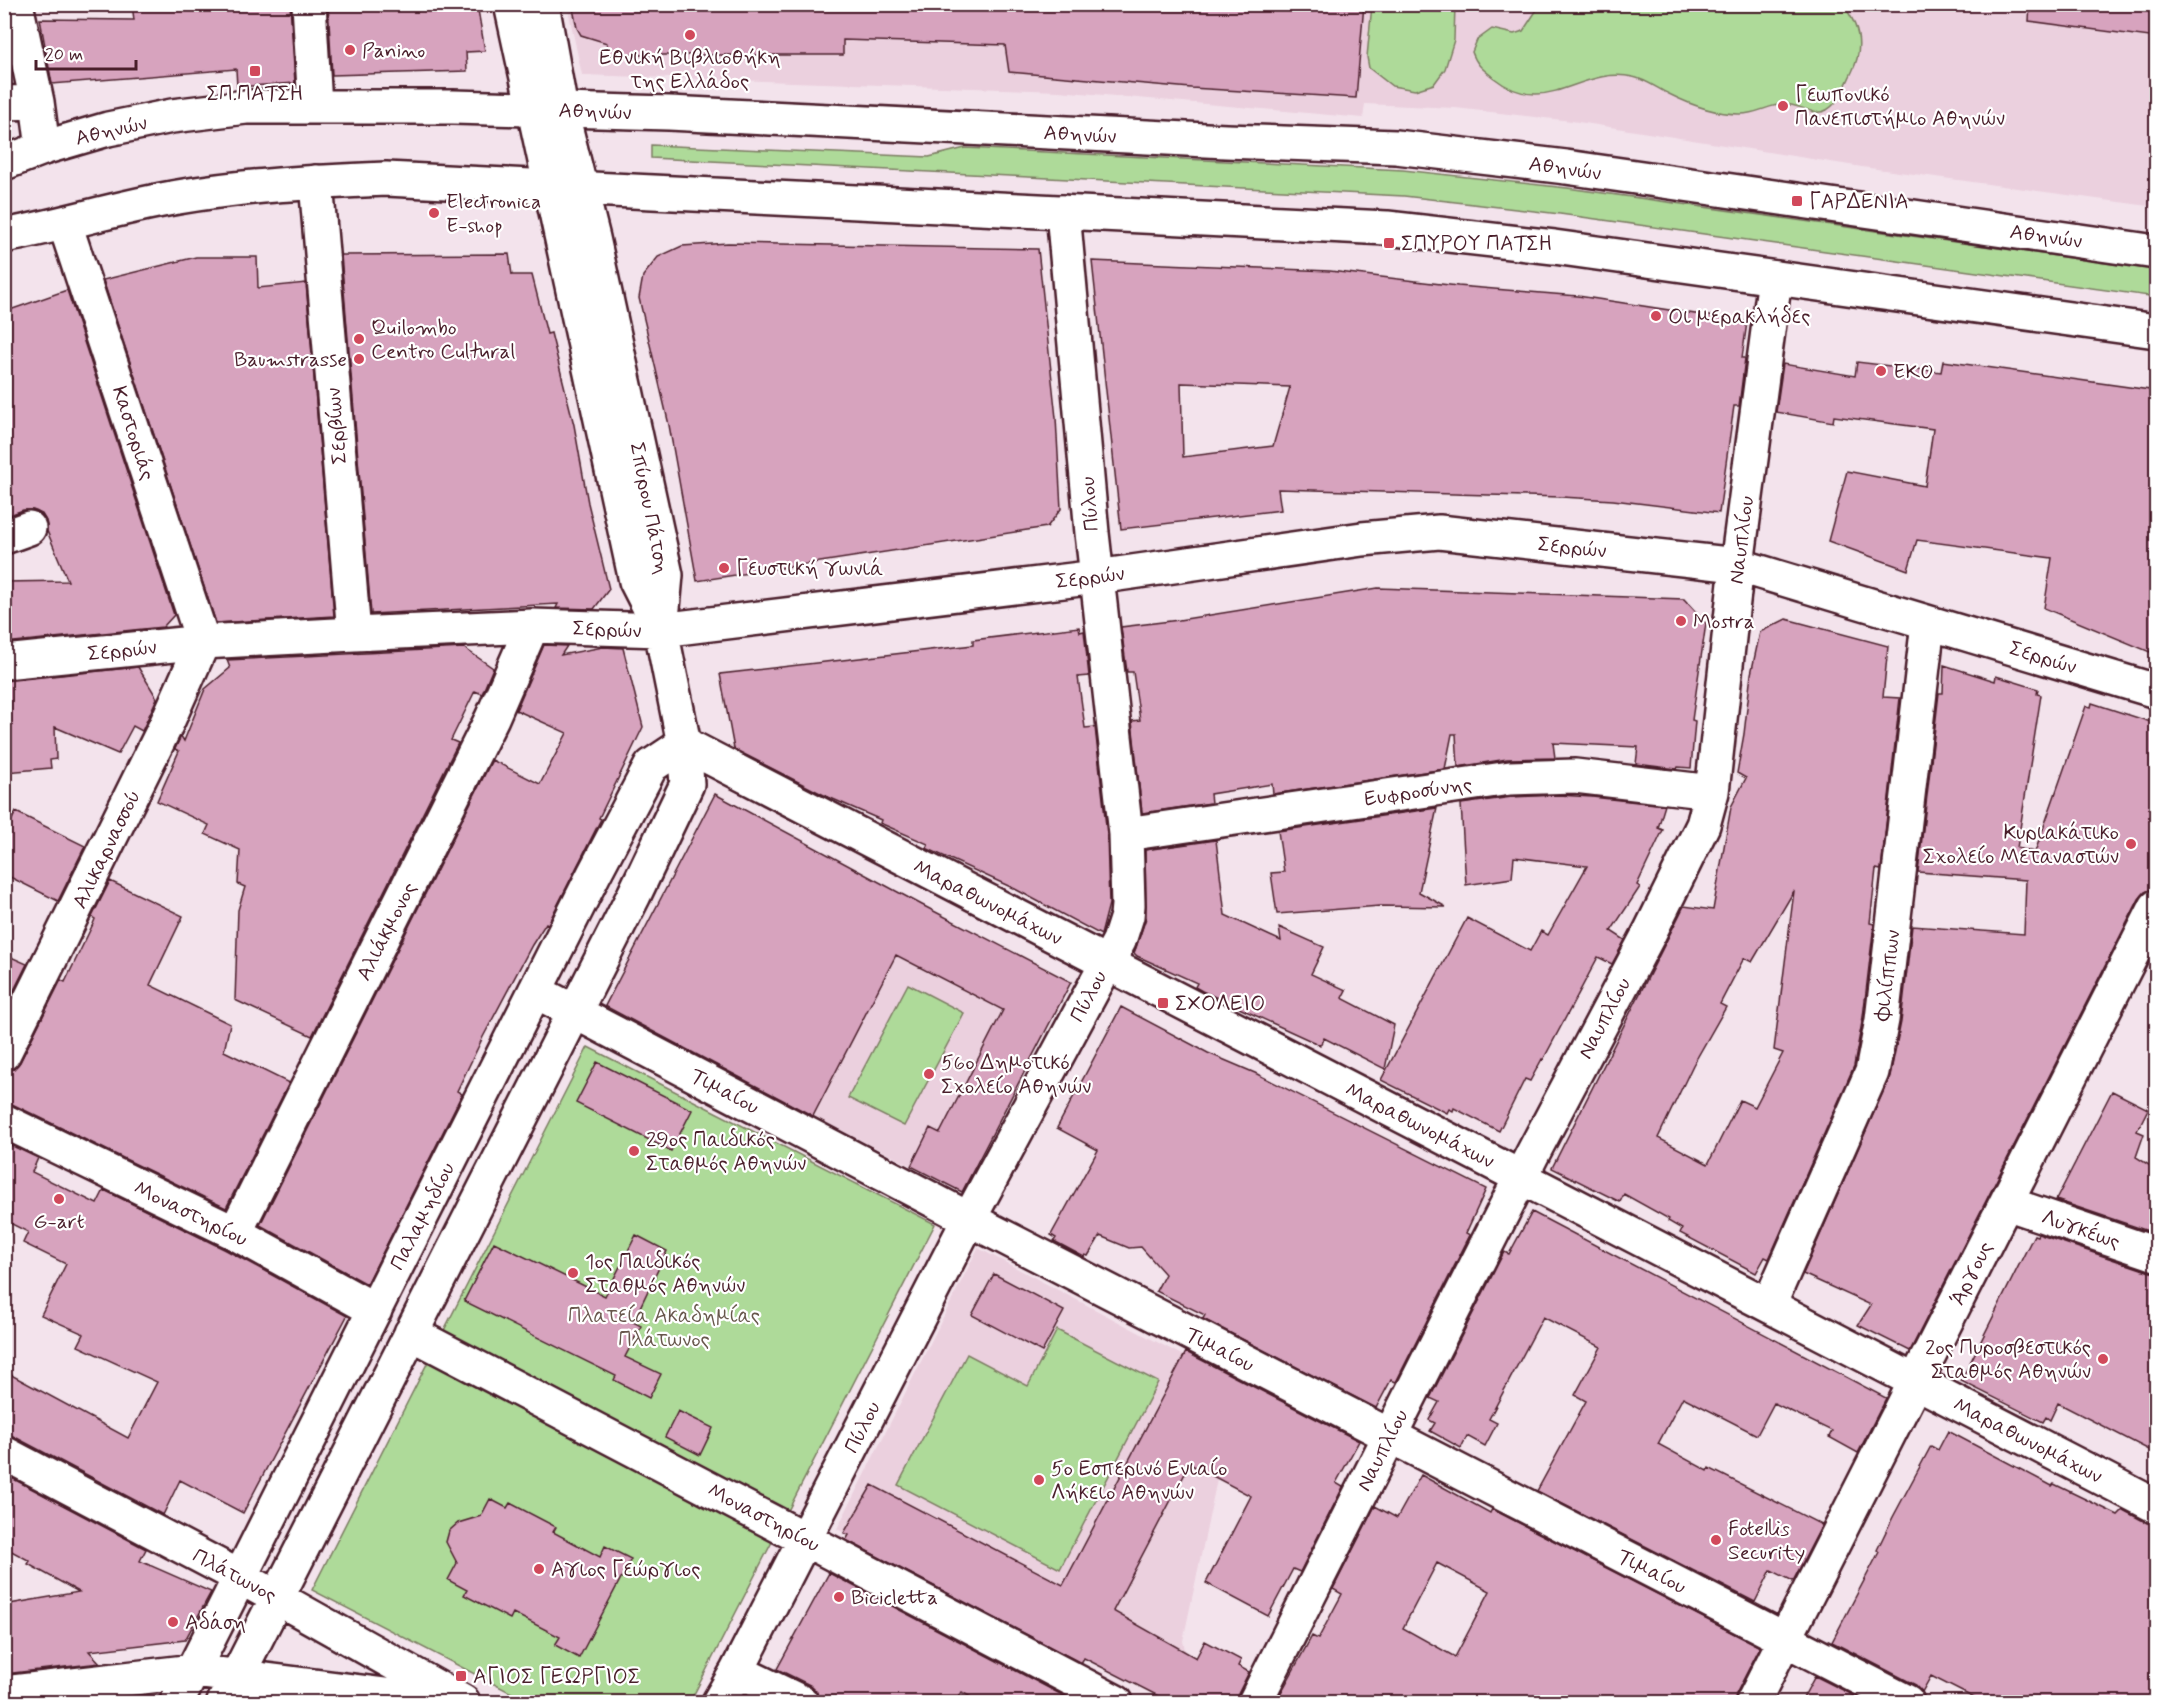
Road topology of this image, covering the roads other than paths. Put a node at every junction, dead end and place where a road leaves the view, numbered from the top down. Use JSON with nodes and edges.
{"nodes":[{"id":1,"x":16,"y":4,"type":"edge"},
{"id":2,"x":309,"y":4,"type":"edge"},
{"id":3,"x":511,"y":4,"type":"edge"},
{"id":4,"x":542,"y":4,"type":"edge"},
{"id":5,"x":37,"y":102,"type":"junction"},
{"id":6,"x":4,"y":103,"type":"edge"},
{"id":7,"x":315,"y":106,"type":"junction"},
{"id":8,"x":548,"y":109,"type":"junction"},
{"id":9,"x":43,"y":148,"type":"junction"},
{"id":10,"x":4,"y":163,"type":"edge"},
{"id":11,"x":316,"y":182,"type":"junction"},
{"id":12,"x":565,"y":188,"type":"junction"},
{"id":13,"x":1063,"y":212,"type":"junction"},
{"id":14,"x":65,"y":224,"type":"junction"},
{"id":15,"x":4,"y":236,"type":"edge"},
{"id":16,"x":4,"y":249,"type":"edge"},
{"id":17,"x":2157,"y":252,"type":"edge"},
{"id":18,"x":1775,"y":278,"type":"junction"},
{"id":19,"x":2157,"y":331,"type":"edge"},
{"id":20,"x":1737,"y":565,"type":"junction"},
{"id":21,"x":1097,"y":577,"type":"junction"},
{"id":22,"x":1928,"y":623,"type":"junction"},
{"id":23,"x":532,"y":626,"type":"junction"},
{"id":24,"x":661,"y":630,"type":"junction"},
{"id":25,"x":354,"y":634,"type":"junction"},
{"id":26,"x":203,"y":642,"type":"junction"},
{"id":27,"x":4,"y":662,"type":"edge"},
{"id":28,"x":2157,"y":691,"type":"edge"},
{"id":29,"x":684,"y":744,"type":"junction"},
{"id":30,"x":1712,"y":792,"type":"junction"},
{"id":31,"x":1126,"y":834,"type":"junction"},
{"id":32,"x":2157,"y":907,"type":"edge"},
{"id":33,"x":2144,"y":961,"type":"edge"},
{"id":34,"x":1106,"y":963,"type":"junction"},
{"id":35,"x":535,"y":991,"type":"junction"},
{"id":36,"x":574,"y":1012,"type":"junction"},
{"id":37,"x":4,"y":1053,"type":"edge"},
{"id":38,"x":4,"y":1121,"type":"edge"},
{"id":39,"x":1521,"y":1178,"type":"junction"},
{"id":40,"x":2006,"y":1203,"type":"junction"},
{"id":41,"x":969,"y":1219,"type":"junction"},
{"id":42,"x":234,"y":1233,"type":"junction"},
{"id":43,"x":2157,"y":1254,"type":"edge"},
{"id":44,"x":1768,"y":1305,"type":"junction"},
{"id":45,"x":375,"y":1310,"type":"junction"},
{"id":46,"x":411,"y":1333,"type":"junction"},
{"id":47,"x":1915,"y":1382,"type":"junction"},
{"id":48,"x":1389,"y":1436,"type":"junction"},
{"id":49,"x":4,"y":1453,"type":"edge"},
{"id":50,"x":2157,"y":1506,"type":"edge"},
{"id":51,"x":805,"y":1538,"type":"junction"},
{"id":52,"x":240,"y":1577,"type":"junction"},
{"id":53,"x":277,"y":1598,"type":"junction"},
{"id":54,"x":1785,"y":1639,"type":"junction"},
{"id":55,"x":194,"y":1671,"type":"junction"},
{"id":56,"x":737,"y":1671,"type":"junction"},
{"id":57,"x":231,"y":1689,"type":"edge"},
{"id":58,"x":271,"y":1692,"type":"edge"},
{"id":59,"x":4,"y":1693,"type":"edge"},
{"id":60,"x":177,"y":1702,"type":"edge"},
{"id":61,"x":441,"y":1702,"type":"edge"},
{"id":62,"x":463,"y":1702,"type":"edge"},
{"id":63,"x":719,"y":1702,"type":"edge"},
{"id":64,"x":801,"y":1702,"type":"edge"},
{"id":65,"x":1116,"y":1702,"type":"edge"},
{"id":66,"x":1254,"y":1702,"type":"edge"},
{"id":67,"x":1752,"y":1702,"type":"edge"},
{"id":68,"x":1907,"y":1702,"type":"edge"}],
"edges":[{"from":1,"to":5,"type":"main road"},
{"from":2,"to":7,"type":"main road"},
{"from":3,"to":8,"type":"main road","name":"Σπύρου Πάτση"},
{"from":4,"to":8,"type":"main road","name":"Σπύρου Πάτση"},
{"from":5,"to":6,"type":"main road"},
{"from":5,"to":9,"type":"main road"},
{"from":7,"to":8,"type":"main road","name":"Αθηνών"},
{"from":7,"to":9,"type":"main road","name":"Αθηνών"},
{"from":8,"to":12,"type":"main road","name":"Σπύρου Πάτση"},
{"from":8,"to":17,"type":"main road","name":"Αθηνών"},
{"from":9,"to":10,"type":"main road","name":"Αθηνών"},
{"from":11,"to":12,"type":"main road"},
{"from":11,"to":14,"type":"main road"},
{"from":11,"to":25,"type":"main road","name":"Σερβίων"},
{"from":12,"to":13,"type":"main road"},
{"from":12,"to":24,"type":"main road","name":"Σπύρου Πάτση"},
{"from":13,"to":18,"type":"main road"},
{"from":13,"to":21,"type":"main road","name":"Πύλου"},
{"from":14,"to":15,"type":"main road"},
{"from":14,"to":16,"type":"main road"},
{"from":14,"to":26,"type":"main road","name":"Καστοριάς"},
{"from":18,"to":19,"type":"main road"},
{"from":18,"to":20,"type":"main road","name":"Ναυπλίου"},
{"from":20,"to":21,"type":"main road","name":"Σερρών"},
{"from":20,"to":22,"type":"main road","name":"Σερρών"},
{"from":20,"to":30,"type":"main road","name":"Ναυπλίου"},
{"from":21,"to":24,"type":"main road","name":"Σερρών"},
{"from":21,"to":31,"type":"main road","name":"Πύλου"},
{"from":22,"to":28,"type":"main road","name":"Σερρών"},
{"from":22,"to":44,"type":"main road","name":"Φιλίππων"},
{"from":23,"to":24,"type":"main road","name":"Σερρών"},
{"from":23,"to":25,"type":"main road","name":"Σερρών"},
{"from":23,"to":42,"type":"main road","name":"Αλιάκμονος"},
{"from":24,"to":29,"type":"main road","name":"Παλαμηδίου"},
{"from":25,"to":26,"type":"main road","name":"Σερρών"},
{"from":26,"to":27,"type":"main road","name":"Σερρών"},
{"from":26,"to":37,"type":"main road","name":"Αλικαρνασσού"},
{"from":29,"to":34,"type":"main road","name":"Μαραθωνομάχων"},
{"from":29,"to":35,"type":"main road","name":"Παλαμηδίου"},
{"from":29,"to":36,"type":"main road","name":"Παλαμηδίου"},
{"from":30,"to":31,"type":"main road","name":"Ευφροσύνης"},
{"from":30,"to":39,"type":"main road","name":"Ναυπλίου"},
{"from":31,"to":34,"type":"main road","name":"Πύλου"},
{"from":32,"to":33,"type":"main road","name":"Άργους"},
{"from":33,"to":40,"type":"main road","name":"Άργους"},
{"from":34,"to":39,"type":"main road","name":"Μαραθωνομάχων"},
{"from":34,"to":41,"type":"main road","name":"Πύλου"},
{"from":35,"to":36,"type":"main road","name":"Τιμαίου"},
{"from":35,"to":45,"type":"main road","name":"Παλαμηδίου"},
{"from":36,"to":41,"type":"main road","name":"Τιμαίου"},
{"from":36,"to":46,"type":"main road","name":"Παλαμηδίου"},
{"from":38,"to":42,"type":"main road","name":"Μοναστηρίου"},
{"from":39,"to":44,"type":"main road","name":"Μαραθωνομάχων"},
{"from":39,"to":48,"type":"main road","name":"Ναυπλίου"},
{"from":40,"to":43,"type":"main road","name":"Λυγκέως"},
{"from":40,"to":47,"type":"main road","name":"Άργους"},
{"from":41,"to":48,"type":"main road","name":"Τιμαίου"},
{"from":41,"to":51,"type":"main road","name":"Πύλου"},
{"from":42,"to":45,"type":"main road","name":"Μοναστηρίου"},
{"from":44,"to":47,"type":"main road","name":"Μαραθωνομάχων"},
{"from":45,"to":52,"type":"main road","name":"Παλαμηδίου"},
{"from":46,"to":51,"type":"main road","name":"Μοναστηρίου"},
{"from":46,"to":53,"type":"main road","name":"Παλαμηδίου"},
{"from":47,"to":50,"type":"main road","name":"Μαραθωνομάχων"},
{"from":47,"to":54,"type":"main road","name":"Άργους"},
{"from":48,"to":54,"type":"main road","name":"Τιμαίου"},
{"from":48,"to":66,"type":"main road","name":"Ναυπλίου"},
{"from":49,"to":52,"type":"main road","name":"Πλάτωνος"},
{"from":51,"to":56,"type":"main road","name":"Πύλου"},
{"from":51,"to":65,"type":"main road","name":"Μοναστηρίου"},
{"from":52,"to":53,"type":"main road","name":"Πλάτωνος"},
{"from":52,"to":55,"type":"main road","name":"Παλαμηδίου"},
{"from":53,"to":57,"type":"main road","name":"Παλαμηδίου"},
{"from":53,"to":62,"type":"main road","name":"Πλάτωνος"},
{"from":54,"to":67,"type":"main road","name":"Άργους"},
{"from":54,"to":68,"type":"main road","name":"Τιμαίου"},
{"from":55,"to":57,"type":"main road"},
{"from":55,"to":59,"type":"main road"},
{"from":55,"to":60,"type":"main road","name":"Παλαμηδίου"},
{"from":56,"to":63,"type":"main road","name":"Πύλου"},
{"from":56,"to":64,"type":"main road"},
{"from":57,"to":58,"type":"main road"},
{"from":58,"to":61,"type":"main road"}]}
